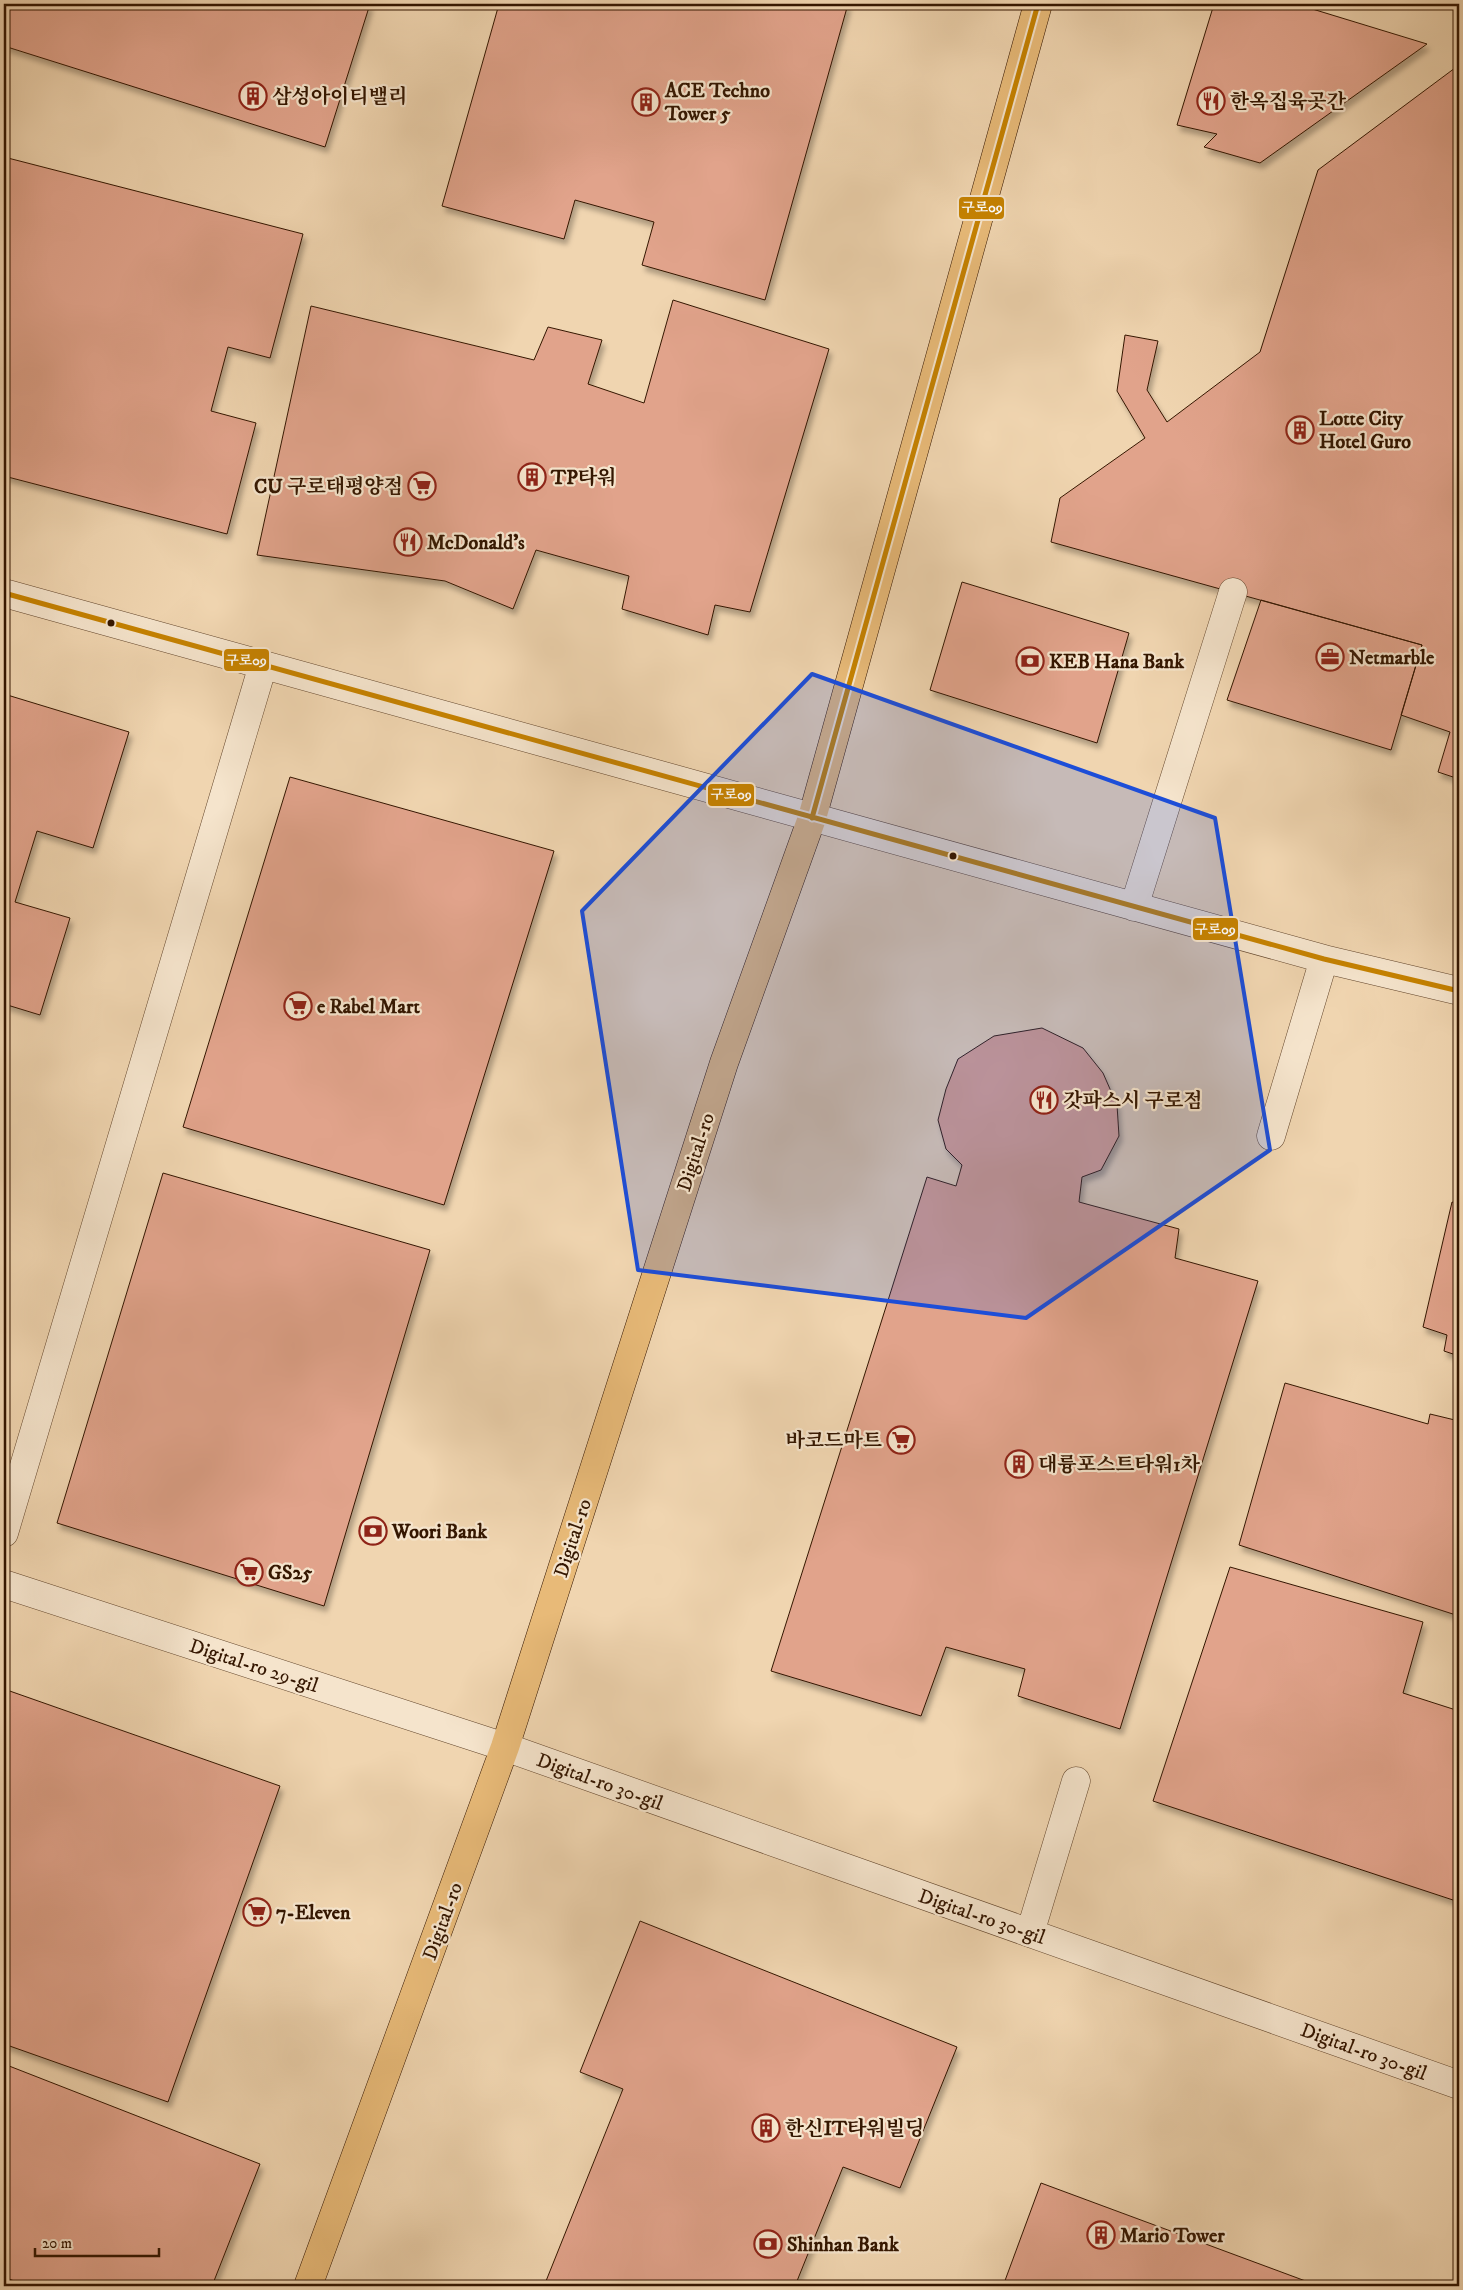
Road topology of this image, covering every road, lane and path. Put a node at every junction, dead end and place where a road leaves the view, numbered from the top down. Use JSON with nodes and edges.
{"nodes":[{"id":1,"x":1038,"y":4,"type":"edge"},
{"id":2,"x":1233,"y":592,"type":"dead end"},
{"id":3,"x":4,"y":593,"type":"edge"},
{"id":4,"x":263,"y":665,"type":"junction"},
{"id":5,"x":812,"y":818,"type":"junction"},
{"id":6,"x":1134,"y":907,"type":"junction"},
{"id":7,"x":1324,"y":959,"type":"junction"},
{"id":8,"x":1459,"y":991,"type":"edge"},
{"id":9,"x":1270,"y":1136,"type":"dead end"},
{"id":10,"x":4,"y":1533,"type":"edge"},
{"id":11,"x":4,"y":1584,"type":"edge"},
{"id":12,"x":505,"y":1747,"type":"junction"},
{"id":13,"x":1076,"y":1781,"type":"dead end"},
{"id":14,"x":1030,"y":1933,"type":"junction"},
{"id":15,"x":1459,"y":2085,"type":"edge"},
{"id":16,"x":308,"y":2286,"type":"edge"}],
"edges":[{"from":1,"to":5,"type":"main road","name":"Digital-ro"},
{"from":2,"to":6,"type":"street"},
{"from":3,"to":4,"type":"street"},
{"from":4,"to":5,"type":"street"},
{"from":4,"to":10,"type":"street"},
{"from":5,"to":6,"type":"street"},
{"from":5,"to":12,"type":"main road","name":"Digital-ro"},
{"from":6,"to":7,"type":"street"},
{"from":7,"to":8,"type":"street"},
{"from":7,"to":9,"type":"street"},
{"from":11,"to":12,"type":"street","name":"Digital-ro 29-gil"},
{"from":12,"to":14,"type":"street","name":"Digital-ro 30-gil"},
{"from":12,"to":16,"type":"main road","name":"Digital-ro"},
{"from":13,"to":14,"type":"street"},
{"from":14,"to":15,"type":"street","name":"Digital-ro 30-gil"}]}
